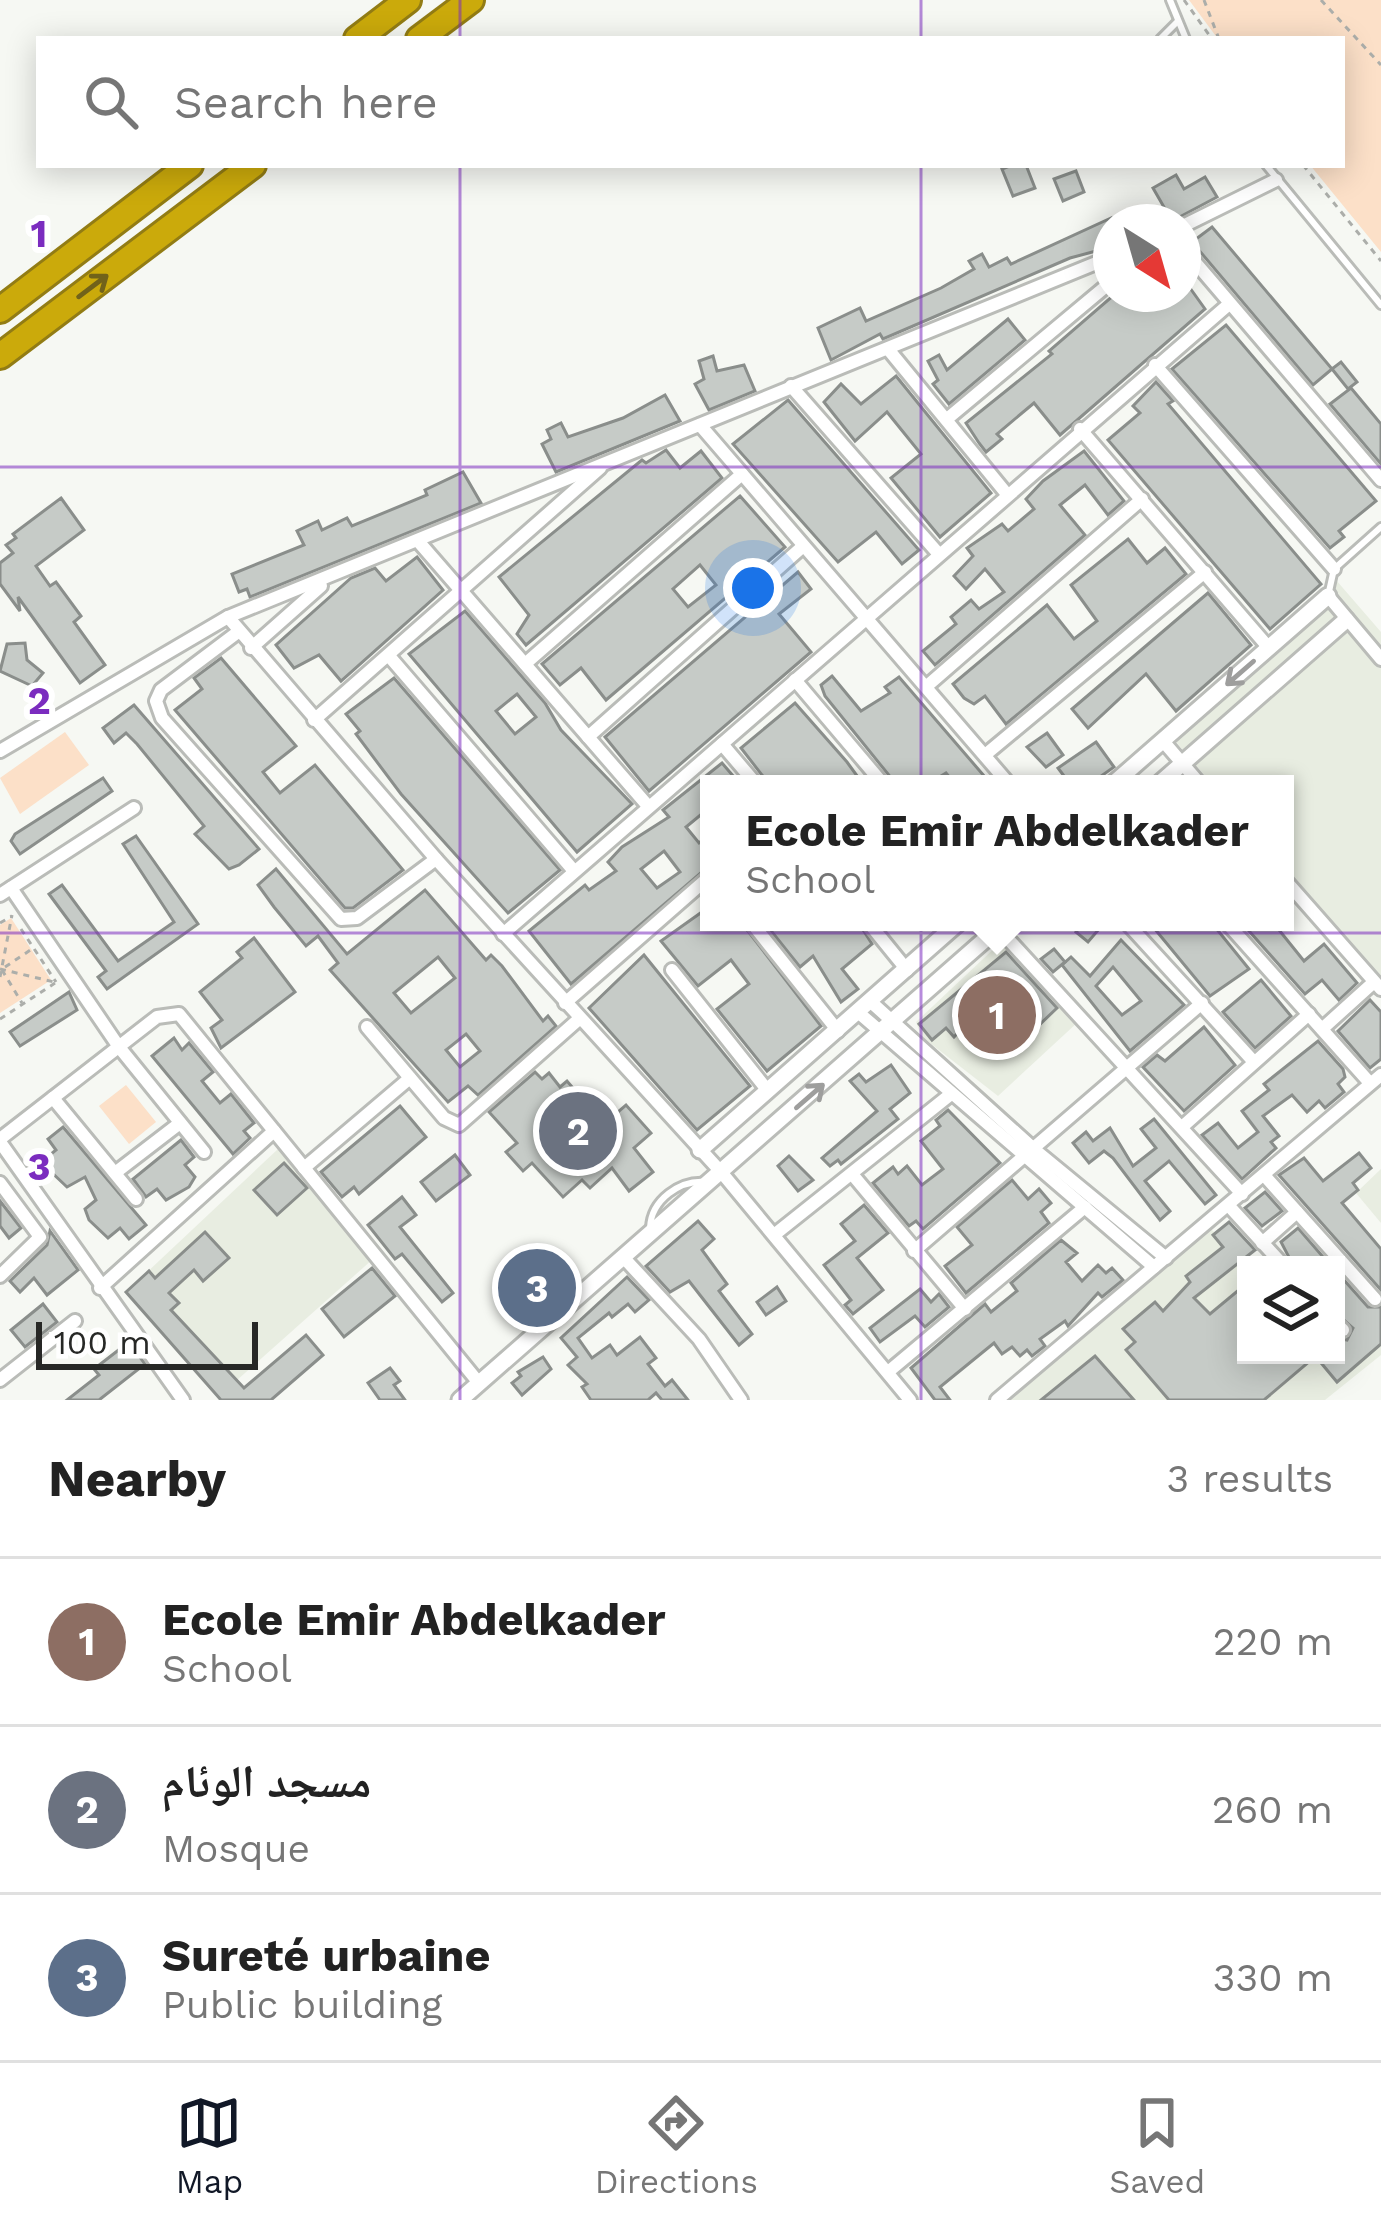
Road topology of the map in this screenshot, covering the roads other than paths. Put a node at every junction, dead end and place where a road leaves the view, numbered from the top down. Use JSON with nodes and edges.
{"nodes":[{"id":1,"x":408,"y":0,"type":"edge"},
{"id":2,"x":471,"y":0,"type":"edge"},
{"id":3,"x":1170,"y":0,"type":"edge"},
{"id":4,"x":1178,"y":21,"type":"junction"},
{"id":5,"x":361,"y":36,"type":"edge"},
{"id":6,"x":423,"y":36,"type":"edge"},
{"id":7,"x":1163,"y":36,"type":"edge"},
{"id":8,"x":1185,"y":36,"type":"edge"},
{"id":9,"x":186,"y":168,"type":"edge"},
{"id":10,"x":249,"y":168,"type":"edge"},
{"id":11,"x":1268,"y":168,"type":"edge"},
{"id":12,"x":1276,"y":180,"type":"junction"},
{"id":13,"x":1201,"y":217,"type":"edge"},
{"id":14,"x":1093,"y":265,"type":"edge"},
{"id":15,"x":1201,"y":271,"type":"edge"},
{"id":16,"x":1093,"y":297,"type":"edge"},
{"id":17,"x":1228,"y":305,"type":"junction"},
{"id":18,"x":1381,"y":305,"type":"edge"},
{"id":19,"x":0,"y":310,"type":"edge"},
{"id":20,"x":888,"y":350,"type":"junction"},
{"id":21,"x":0,"y":356,"type":"edge"},
{"id":22,"x":1155,"y":365,"type":"junction"},
{"id":23,"x":791,"y":386,"type":"junction"},
{"id":24,"x":947,"y":419,"type":"junction"},
{"id":25,"x":700,"y":425,"type":"junction"},
{"id":26,"x":1080,"y":429,"type":"junction"},
{"id":27,"x":610,"y":459,"type":"junction"},
{"id":28,"x":742,"y":474,"type":"junction"},
{"id":29,"x":1381,"y":479,"type":"edge"},
{"id":30,"x":1006,"y":494,"type":"junction"},
{"id":31,"x":1142,"y":499,"type":"junction"},
{"id":32,"x":1381,"y":527,"type":"edge"},
{"id":33,"x":418,"y":541,"type":"junction"},
{"id":34,"x":801,"y":548,"type":"junction"},
{"id":35,"x":937,"y":552,"type":"junction"},
{"id":36,"x":1334,"y":569,"type":"junction"},
{"id":37,"x":1205,"y":572,"type":"junction"},
{"id":38,"x":331,"y":578,"type":"junction"},
{"id":39,"x":462,"y":591,"type":"junction"},
{"id":40,"x":1328,"y":596,"type":"junction"},
{"id":41,"x":228,"y":617,"type":"junction"},
{"id":42,"x":862,"y":619,"type":"junction"},
{"id":43,"x":1346,"y":620,"type":"junction"},
{"id":44,"x":238,"y":632,"type":"junction"},
{"id":45,"x":251,"y":648,"type":"junction"},
{"id":46,"x":1269,"y":648,"type":"junction"},
{"id":47,"x":388,"y":656,"type":"junction"},
{"id":48,"x":1381,"y":659,"type":"edge"},
{"id":49,"x":525,"y":664,"type":"junction"},
{"id":50,"x":795,"y":680,"type":"junction"},
{"id":51,"x":927,"y":686,"type":"junction"},
{"id":52,"x":314,"y":720,"type":"junction"},
{"id":53,"x":588,"y":737,"type":"junction"},
{"id":54,"x":1163,"y":741,"type":"junction"},
{"id":55,"x":722,"y":744,"type":"junction"},
{"id":56,"x":0,"y":751,"type":"edge"},
{"id":57,"x":985,"y":755,"type":"junction"},
{"id":58,"x":1182,"y":763,"type":"junction"},
{"id":59,"x":748,"y":775,"type":"edge"},
{"id":60,"x":875,"y":775,"type":"edge"},
{"id":61,"x":1002,"y":775,"type":"edge"},
{"id":62,"x":1123,"y":775,"type":"edge"},
{"id":63,"x":1169,"y":775,"type":"edge"},
{"id":64,"x":1193,"y":775,"type":"edge"},
{"id":65,"x":648,"y":806,"type":"junction"},
{"id":66,"x":134,"y":808,"type":"dead end"},
{"id":67,"x":436,"y":859,"type":"junction"},
{"id":68,"x":574,"y":872,"type":"junction"},
{"id":69,"x":700,"y":885,"type":"edge"},
{"id":70,"x":1294,"y":890,"type":"edge"},
{"id":71,"x":6,"y":891,"type":"edge"},
{"id":72,"x":758,"y":931,"type":"edge"},
{"id":73,"x":875,"y":931,"type":"edge"},
{"id":74,"x":949,"y":931,"type":"edge"},
{"id":75,"x":994,"y":931,"type":"edge"},
{"id":76,"x":1006,"y":931,"type":"edge"},
{"id":77,"x":1134,"y":931,"type":"edge"},
{"id":78,"x":1234,"y":931,"type":"edge"},
{"id":79,"x":503,"y":934,"type":"junction"},
{"id":80,"x":672,"y":970,"type":"dead end"},
{"id":81,"x":907,"y":970,"type":"junction"},
{"id":82,"x":1378,"y":986,"type":"edge"},
{"id":83,"x":566,"y":1003,"type":"junction"},
{"id":84,"x":1202,"y":1003,"type":"junction"},
{"id":85,"x":865,"y":1008,"type":"junction"},
{"id":86,"x":1309,"y":1014,"type":"junction"},
{"id":87,"x":579,"y":1019,"type":"junction"},
{"id":88,"x":367,"y":1028,"type":"dead end"},
{"id":89,"x":887,"y":1029,"type":"junction"},
{"id":90,"x":1322,"y":1029,"type":"junction"},
{"id":91,"x":838,"y":1030,"type":"junction"},
{"id":92,"x":119,"y":1047,"type":"junction"},
{"id":93,"x":1254,"y":1062,"type":"junction"},
{"id":94,"x":1130,"y":1071,"type":"junction"},
{"id":95,"x":410,"y":1078,"type":"junction"},
{"id":96,"x":1375,"y":1079,"type":"edge"},
{"id":97,"x":768,"y":1091,"type":"junction"},
{"id":98,"x":951,"y":1094,"type":"junction"},
{"id":99,"x":53,"y":1097,"type":"junction"},
{"id":100,"x":180,"y":1123,"type":"junction"},
{"id":101,"x":1182,"y":1127,"type":"junction"},
{"id":102,"x":274,"y":1131,"type":"junction"},
{"id":103,"x":0,"y":1140,"type":"edge"},
{"id":104,"x":700,"y":1150,"type":"junction"},
{"id":105,"x":204,"y":1152,"type":"dead end"},
{"id":106,"x":1031,"y":1155,"type":"junction"},
{"id":107,"x":304,"y":1168,"type":"junction"},
{"id":108,"x":115,"y":1173,"type":"junction"},
{"id":109,"x":852,"y":1174,"type":"junction"},
{"id":110,"x":1264,"y":1175,"type":"junction"},
{"id":111,"x":716,"y":1178,"type":"junction"},
{"id":112,"x":0,"y":1183,"type":"edge"},
{"id":113,"x":1242,"y":1194,"type":"junction"},
{"id":114,"x":136,"y":1199,"type":"dead end"},
{"id":115,"x":1095,"y":1199,"type":"junction"},
{"id":116,"x":1229,"y":1206,"type":"junction"},
{"id":117,"x":1082,"y":1210,"type":"junction"},
{"id":118,"x":1297,"y":1212,"type":"junction"},
{"id":119,"x":55,"y":1222,"type":"junction"},
{"id":120,"x":774,"y":1235,"type":"junction"},
{"id":121,"x":40,"y":1237,"type":"junction"},
{"id":122,"x":1262,"y":1243,"type":"junction"},
{"id":123,"x":914,"y":1251,"type":"junction"},
{"id":124,"x":1274,"y":1256,"type":"edge"},
{"id":125,"x":624,"y":1258,"type":"junction"},
{"id":126,"x":1166,"y":1258,"type":"junction"},
{"id":127,"x":1154,"y":1268,"type":"junction"},
{"id":128,"x":0,"y":1276,"type":"edge"},
{"id":129,"x":100,"y":1288,"type":"junction"},
{"id":130,"x":1375,"y":1299,"type":"dead end"},
{"id":131,"x":964,"y":1309,"type":"junction"},
{"id":132,"x":75,"y":1321,"type":"dead end"},
{"id":133,"x":888,"y":1372,"type":"junction"},
{"id":134,"x":0,"y":1380,"type":"edge"},
{"id":135,"x":479,"y":1383,"type":"junction"},
{"id":136,"x":183,"y":1400,"type":"edge"},
{"id":137,"x":460,"y":1400,"type":"edge"},
{"id":138,"x":741,"y":1400,"type":"edge"},
{"id":139,"x":910,"y":1400,"type":"edge"},
{"id":140,"x":997,"y":1400,"type":"edge"}],
"edges":[{"from":1,"to":5,"type":"highway"},
{"from":2,"to":6,"type":"highway"},
{"from":3,"to":4,"type":"lane"},
{"from":4,"to":7,"type":"lane"},
{"from":4,"to":8,"type":"lane"},
{"from":9,"to":19,"type":"highway"},
{"from":21,"to":10,"type":"highway","one_way":true},
{"from":11,"to":12,"type":"lane"},
{"from":12,"to":13,"type":"street"},
{"from":12,"to":18,"type":"lane"},
{"from":14,"to":20,"type":"street"},
{"from":15,"to":17,"type":"street"},
{"from":16,"to":24,"type":"street"},
{"from":17,"to":22,"type":"street"},
{"from":17,"to":29,"type":"street"},
{"from":20,"to":23,"type":"street"},
{"from":20,"to":24,"type":"street"},
{"from":22,"to":26,"type":"street"},
{"from":22,"to":36,"type":"street"},
{"from":23,"to":25,"type":"street"},
{"from":23,"to":35,"type":"street"},
{"from":24,"to":30,"type":"street"},
{"from":25,"to":27,"type":"street"},
{"from":25,"to":28,"type":"street"},
{"from":26,"to":30,"type":"street"},
{"from":26,"to":31,"type":"street"},
{"from":27,"to":33,"type":"street"},
{"from":27,"to":39,"type":"street"},
{"from":28,"to":34,"type":"street"},
{"from":28,"to":49,"type":"street"},
{"from":30,"to":35,"type":"street"},
{"from":31,"to":37,"type":"street"},
{"from":31,"to":51,"type":"street"},
{"from":32,"to":36,"type":"lane"},
{"from":33,"to":38,"type":"street"},
{"from":33,"to":39,"type":"street"},
{"from":34,"to":42,"type":"street"},
{"from":34,"to":53,"type":"street"},
{"from":35,"to":42,"type":"street"},
{"from":36,"to":40,"type":"lane"},
{"from":37,"to":46,"type":"street"},
{"from":37,"to":57,"type":"street"},
{"from":38,"to":41,"type":"street"},
{"from":38,"to":45,"type":"street"},
{"from":39,"to":47,"type":"street"},
{"from":39,"to":49,"type":"street"},
{"from":40,"to":43,"type":"street"},
{"from":40,"to":46,"type":"street"},
{"from":41,"to":44,"type":"street"},
{"from":41,"to":56,"type":"street"},
{"from":42,"to":50,"type":"street"},
{"from":42,"to":51,"type":"street"},
{"from":43,"to":48,"type":"street"},
{"from":43,"to":58,"type":"street"},
{"from":44,"to":45,"type":"street"},
{"from":44,"to":67,"type":"street"},
{"from":45,"to":52,"type":"street"},
{"from":46,"to":54,"type":"street","one_way":true},
{"from":47,"to":52,"type":"street"},
{"from":47,"to":68,"type":"street"},
{"from":49,"to":53,"type":"street"},
{"from":50,"to":55,"type":"street"},
{"from":50,"to":60,"type":"street"},
{"from":51,"to":57,"type":"street"},
{"from":52,"to":67,"type":"street"},
{"from":53,"to":65,"type":"street"},
{"from":54,"to":58,"type":"street"},
{"from":54,"to":62,"type":"street"},
{"from":55,"to":59,"type":"street"},
{"from":55,"to":65,"type":"street"},
{"from":57,"to":61,"type":"street"},
{"from":58,"to":63,"type":"street"},
{"from":58,"to":64,"type":"street"},
{"from":65,"to":68,"type":"street"},
{"from":66,"to":71,"type":"street"},
{"from":67,"to":79,"type":"street"},
{"from":68,"to":79,"type":"street"},
{"from":69,"to":83,"type":"street"},
{"from":70,"to":82,"type":"street"},
{"from":71,"to":92,"type":"street"},
{"from":72,"to":91,"type":"street"},
{"from":73,"to":81,"type":"street"},
{"from":74,"to":81,"type":"street"},
{"from":75,"to":89,"type":"street"},
{"from":76,"to":94,"type":"street"},
{"from":77,"to":84,"type":"street"},
{"from":78,"to":86,"type":"street"},
{"from":79,"to":83,"type":"street"},
{"from":80,"to":97,"type":"street"},
{"from":81,"to":85,"type":"street"},
{"from":82,"to":90,"type":"street"},
{"from":83,"to":87,"type":"street"},
{"from":84,"to":93,"type":"street"},
{"from":84,"to":94,"type":"street"},
{"from":85,"to":89,"type":"street"},
{"from":85,"to":91,"type":"street"},
{"from":86,"to":90,"type":"street"},
{"from":86,"to":93,"type":"street"},
{"from":87,"to":95,"type":"street"},
{"from":87,"to":104,"type":"street"},
{"from":88,"to":95,"type":"street"},
{"from":89,"to":98,"type":"street"},
{"from":89,"to":106,"type":"street"},
{"from":111,"to":89,"type":"street","one_way":true},
{"from":90,"to":96,"type":"street"},
{"from":91,"to":97,"type":"street"},
{"from":92,"to":99,"type":"street"},
{"from":92,"to":100,"type":"street"},
{"from":92,"to":102,"type":"street"},
{"from":93,"to":101,"type":"street"},
{"from":94,"to":101,"type":"street"},
{"from":94,"to":106,"type":"street"},
{"from":95,"to":107,"type":"street"},
{"from":96,"to":110,"type":"street"},
{"from":97,"to":104,"type":"street"},
{"from":98,"to":106,"type":"street"},
{"from":98,"to":109,"type":"street"},
{"from":99,"to":103,"type":"street"},
{"from":99,"to":108,"type":"street"},
{"from":100,"to":105,"type":"street"},
{"from":100,"to":108,"type":"street"},
{"from":101,"to":113,"type":"street"},
{"from":102,"to":107,"type":"street"},
{"from":102,"to":129,"type":"street"},
{"from":103,"to":119,"type":"street"},
{"from":104,"to":111,"type":"street"},
{"from":106,"to":115,"type":"street"},
{"from":106,"to":117,"type":"street"},
{"from":106,"to":123,"type":"street"},
{"from":107,"to":135,"type":"street"},
{"from":108,"to":114,"type":"street"},
{"from":109,"to":120,"type":"street"},
{"from":109,"to":123,"type":"street"},
{"from":110,"to":113,"type":"street"},
{"from":110,"to":118,"type":"street"},
{"from":111,"to":120,"type":"street"},
{"from":111,"to":125,"type":"street"},
{"from":112,"to":121,"type":"street"},
{"from":113,"to":116,"type":"street"},
{"from":115,"to":117,"type":"street"},
{"from":115,"to":126,"type":"street"},
{"from":116,"to":122,"type":"street"},
{"from":116,"to":126,"type":"street"},
{"from":117,"to":127,"type":"street"},
{"from":117,"to":131,"type":"street"},
{"from":118,"to":122,"type":"street"},
{"from":118,"to":130,"type":"street"},
{"from":119,"to":121,"type":"street"},
{"from":119,"to":129,"type":"street"},
{"from":120,"to":133,"type":"street"},
{"from":121,"to":128,"type":"street"},
{"from":122,"to":124,"type":"street"},
{"from":123,"to":131,"type":"street"},
{"from":125,"to":135,"type":"street"},
{"from":125,"to":138,"type":"street"},
{"from":126,"to":127,"type":"street"},
{"from":127,"to":140,"type":"street"},
{"from":129,"to":136,"type":"street"},
{"from":131,"to":133,"type":"street"},
{"from":132,"to":134,"type":"street"},
{"from":133,"to":139,"type":"street"},
{"from":135,"to":137,"type":"street"}]}
